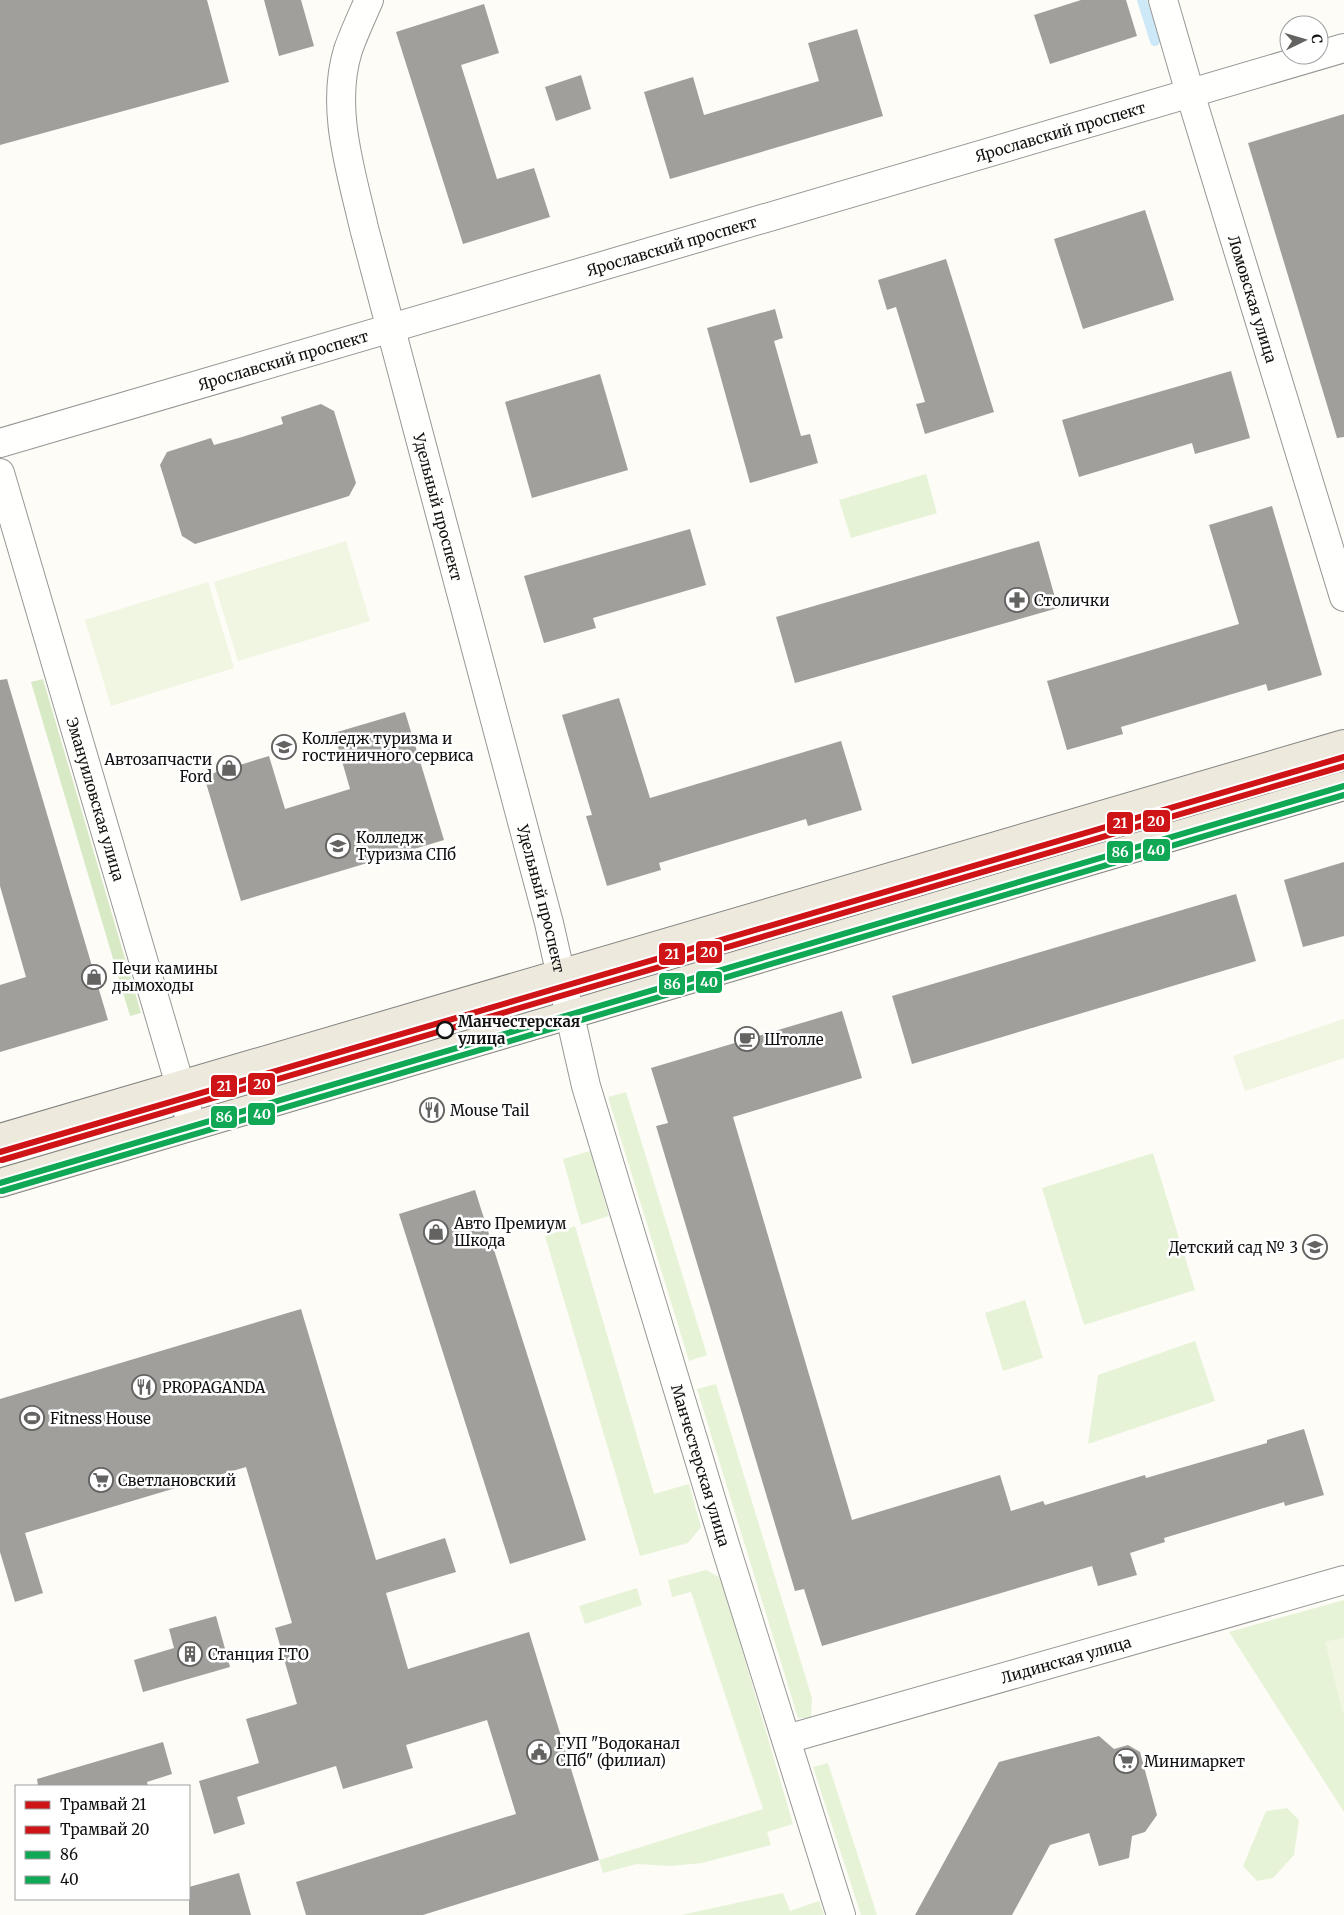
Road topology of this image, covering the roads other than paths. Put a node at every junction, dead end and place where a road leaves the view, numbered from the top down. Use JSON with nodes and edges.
{"nodes":[{"id":1,"x":369,"y":0,"type":"edge"},
{"id":2,"x":1163,"y":0,"type":"edge"},
{"id":3,"x":1344,"y":48,"type":"edge"},
{"id":4,"x":1190,"y":93,"type":"junction"},
{"id":5,"x":391,"y":328,"type":"junction"},
{"id":6,"x":0,"y":442,"type":"edge"},
{"id":7,"x":0,"y":474,"type":"edge"},
{"id":8,"x":1344,"y":597,"type":"edge"},
{"id":9,"x":1344,"y":744,"type":"edge"},
{"id":10,"x":1344,"y":786,"type":"edge"},
{"id":11,"x":561,"y":974,"type":"junction"},
{"id":12,"x":570,"y":1013,"type":"junction"},
{"id":13,"x":180,"y":1086,"type":"junction"},
{"id":14,"x":192,"y":1126,"type":"junction"},
{"id":15,"x":0,"y":1138,"type":"edge"},
{"id":16,"x":0,"y":1182,"type":"edge"},
{"id":17,"x":1344,"y":1580,"type":"edge"},
{"id":18,"x":787,"y":1739,"type":"junction"},
{"id":19,"x":841,"y":1915,"type":"edge"}],
"edges":[{"from":1,"to":5,"type":"street","name":"Удельный проспект"},
{"from":2,"to":4,"type":"street","name":"Ломовская улица"},
{"from":3,"to":4,"type":"street","name":"Ярославский проспект"},
{"from":4,"to":5,"type":"street","name":"Ярославский проспект"},
{"from":4,"to":8,"type":"street","name":"Ломовская улица"},
{"from":5,"to":6,"type":"street","name":"Ярославский проспект"},
{"from":5,"to":11,"type":"street","name":"Удельный проспект"},
{"from":7,"to":13,"type":"street","name":"Эмануиловская улица"},
{"from":9,"to":11,"type":"main road"},
{"from":10,"to":12,"type":"main road"},
{"from":11,"to":12,"type":"street","name":"Удельный проспект"},
{"from":11,"to":13,"type":"main road"},
{"from":12,"to":14,"type":"main road"},
{"from":12,"to":18,"type":"street","name":"Манчестерская улица"},
{"from":13,"to":14,"type":"street","name":"Эмануиловская улица"},
{"from":13,"to":15,"type":"main road"},
{"from":14,"to":16,"type":"main road"},
{"from":17,"to":18,"type":"street","name":"Лидинская улица"},
{"from":18,"to":19,"type":"street","name":"Манчестерская улица"}]}
